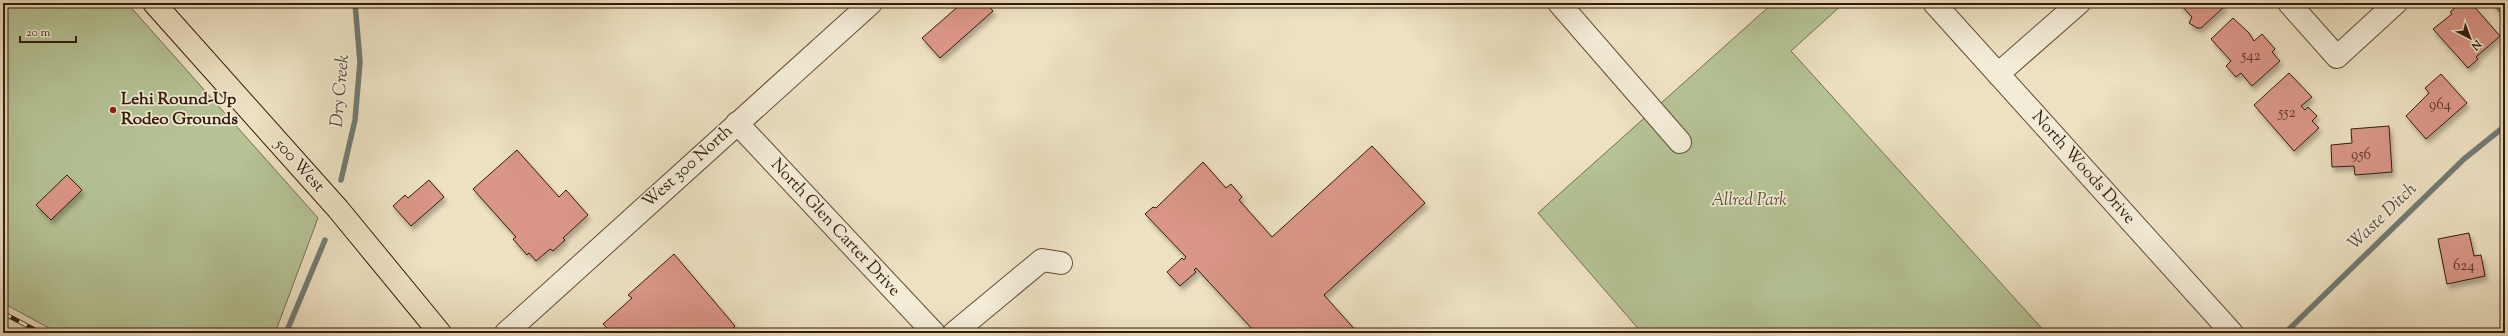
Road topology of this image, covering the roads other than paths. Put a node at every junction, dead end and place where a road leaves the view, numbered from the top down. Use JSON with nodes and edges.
{"nodes":[{"id":1,"x":154,"y":3,"type":"edge"},
{"id":2,"x":871,"y":3,"type":"edge"},
{"id":3,"x":1559,"y":3,"type":"edge"},
{"id":4,"x":1934,"y":3,"type":"edge"},
{"id":5,"x":2079,"y":3,"type":"edge"},
{"id":6,"x":2289,"y":3,"type":"edge"},
{"id":7,"x":2396,"y":3,"type":"edge"},
{"id":8,"x":1998,"y":74,"type":"junction"},
{"id":9,"x":737,"y":123,"type":"junction"},
{"id":10,"x":1680,"y":142,"type":"dead end"},
{"id":11,"x":1061,"y":263,"type":"dead end"},
{"id":12,"x":440,"y":333,"type":"edge"},
{"id":13,"x":506,"y":333,"type":"edge"},
{"id":14,"x":934,"y":333,"type":"edge"},
{"id":15,"x":954,"y":333,"type":"edge"},
{"id":16,"x":2232,"y":333,"type":"edge"}],
"edges":[{"from":1,"to":12,"type":"main road","name":"500 West"},
{"from":2,"to":9,"type":"street","name":"West 300 North"},
{"from":3,"to":10,"type":"street"},
{"from":4,"to":8,"type":"street","name":"North Woods Drive"},
{"from":5,"to":8,"type":"street"},
{"from":6,"to":7,"type":"street"},
{"from":8,"to":16,"type":"street","name":"North Woods Drive"},
{"from":9,"to":13,"type":"street","name":"West 300 North"},
{"from":9,"to":14,"type":"street","name":"North Glen Carter Drive"},
{"from":11,"to":15,"type":"street"}]}
